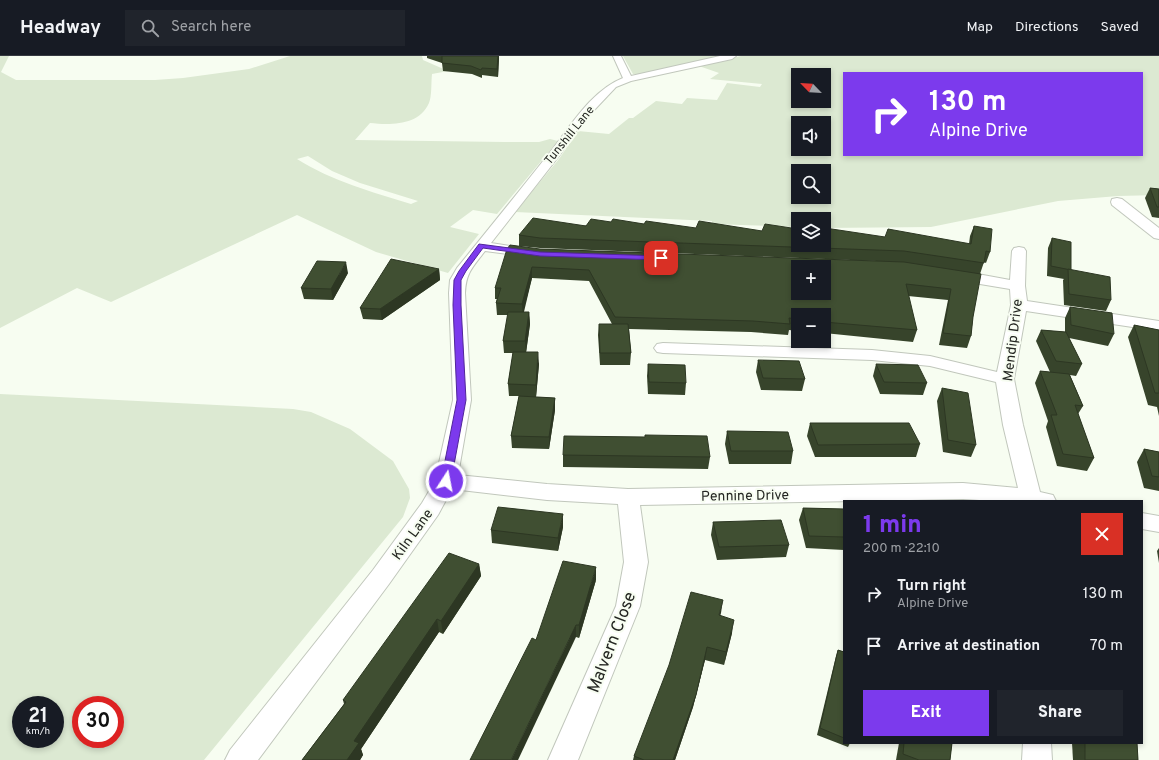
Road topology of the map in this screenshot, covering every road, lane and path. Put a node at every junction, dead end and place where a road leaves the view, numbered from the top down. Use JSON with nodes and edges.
{"nodes":[{"id":1,"x":617,"y":56,"type":"edge"},
{"id":2,"x":732,"y":56,"type":"edge"},
{"id":3,"x":628,"y":79,"type":"junction"},
{"id":4,"x":1117,"y":202,"type":"dead end"},
{"id":5,"x":1159,"y":235,"type":"edge"},
{"id":6,"x":482,"y":246,"type":"junction"},
{"id":7,"x":1019,"y":251,"type":"dead end"},
{"id":8,"x":544,"y":254,"type":"edge"},
{"id":9,"x":943,"y":273,"type":"edge"},
{"id":10,"x":1017,"y":286,"type":"junction"},
{"id":11,"x":1019,"y":305,"type":"junction"},
{"id":12,"x":1159,"y":326,"type":"edge"},
{"id":13,"x":663,"y":348,"type":"dead end"},
{"id":14,"x":1005,"y":379,"type":"junction"},
{"id":15,"x":446,"y":481,"type":"junction"},
{"id":16,"x":628,"y":496,"type":"junction"},
{"id":17,"x":966,"y":496,"type":"edge"},
{"id":18,"x":1038,"y":500,"type":"edge"},
{"id":19,"x":1143,"y":521,"type":"edge"},
{"id":20,"x":1159,"y":524,"type":"edge"},
{"id":21,"x":1037,"y":744,"type":"edge"},
{"id":22,"x":240,"y":760,"type":"edge"},
{"id":23,"x":564,"y":760,"type":"edge"},
{"id":24,"x":1037,"y":760,"type":"edge"}],
"edges":[{"from":1,"to":3,"type":"street"},
{"from":2,"to":3,"type":"street","name":"Tunshill Lane"},
{"from":3,"to":6,"type":"street","name":"Tunshill Lane"},
{"from":4,"to":5,"type":"street"},
{"from":6,"to":8,"type":"street"},
{"from":6,"to":15,"type":"street","name":"Kiln Lane"},
{"from":7,"to":10,"type":"street","name":"Mendip Drive"},
{"from":9,"to":10,"type":"street"},
{"from":10,"to":11,"type":"street","name":"Mendip Drive"},
{"from":11,"to":12,"type":"street"},
{"from":11,"to":14,"type":"street","name":"Mendip Drive"},
{"from":13,"to":14,"type":"street"},
{"from":14,"to":18,"type":"street","name":"Mendip Drive"},
{"from":15,"to":16,"type":"street","name":"Pennine Drive"},
{"from":15,"to":22,"type":"street","name":"Kiln Lane"},
{"from":16,"to":17,"type":"street","name":"Pennine Drive"},
{"from":16,"to":23,"type":"street","name":"Malvern Close"},
{"from":17,"to":18,"type":"street","name":"Pennine Drive"},
{"from":19,"to":20,"type":"street"},
{"from":21,"to":24,"type":"street"}]}
